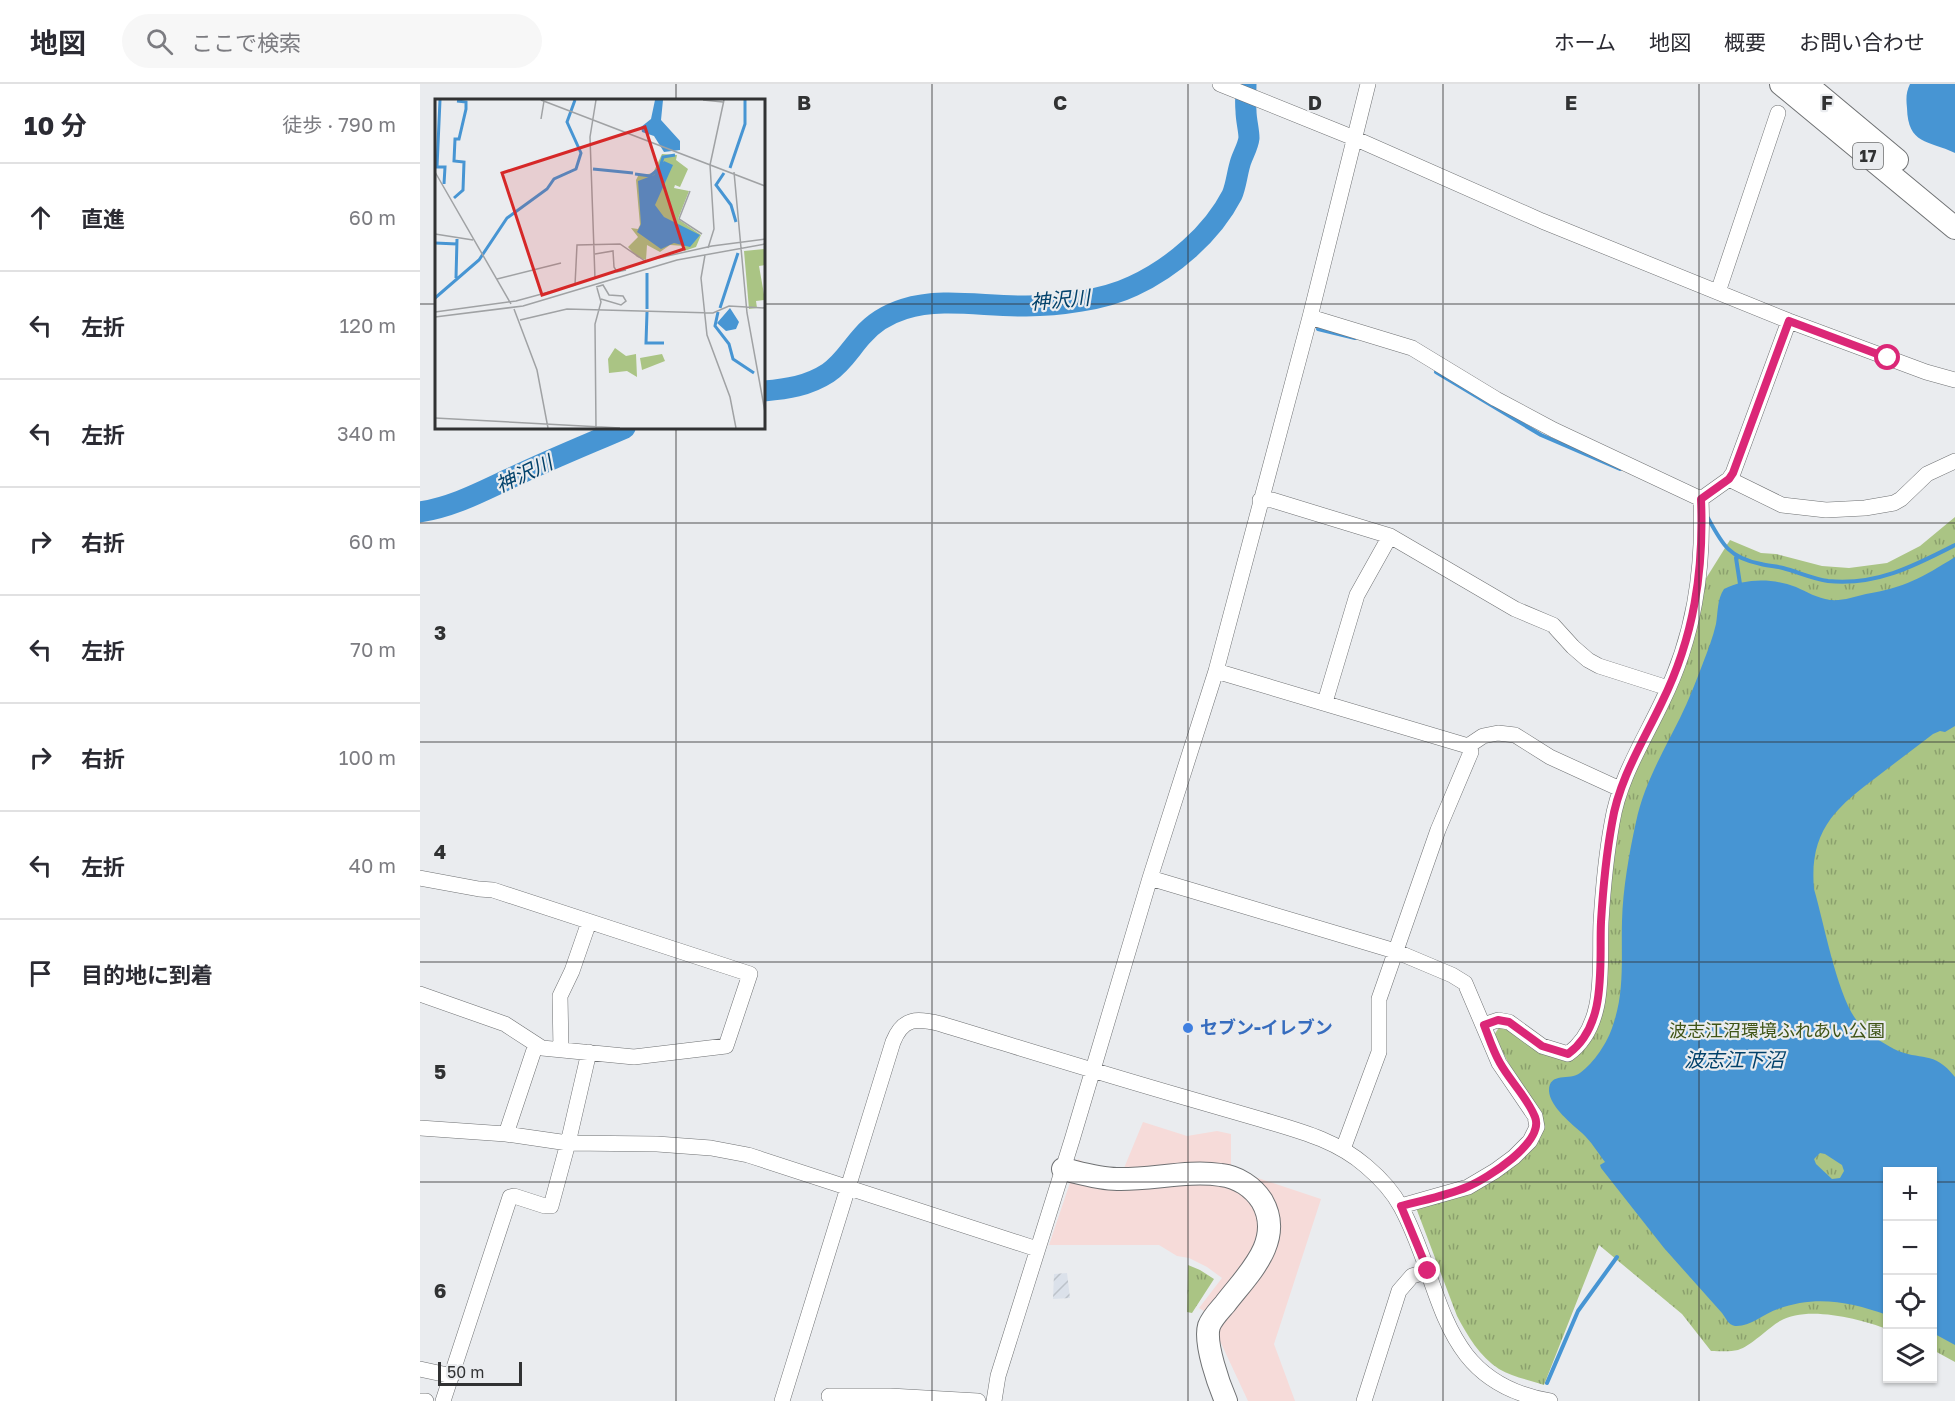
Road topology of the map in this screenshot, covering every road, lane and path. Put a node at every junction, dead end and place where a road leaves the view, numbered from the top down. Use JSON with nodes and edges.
{"nodes":[{"id":1,"x":1368,"y":84,"type":"edge"},
{"id":2,"x":1781,"y":84,"type":"edge"},
{"id":3,"x":1806,"y":84,"type":"edge"},
{"id":4,"x":1224,"y":86,"type":"edge"},
{"id":5,"x":1778,"y":113,"type":"dead end"},
{"id":6,"x":1354,"y":138,"type":"junction"},
{"id":7,"x":1955,"y":207,"type":"edge"},
{"id":8,"x":1955,"y":228,"type":"edge"},
{"id":9,"x":1718,"y":292,"type":"junction"},
{"id":10,"x":1310,"y":317,"type":"junction"},
{"id":11,"x":1789,"y":321,"type":"junction"},
{"id":12,"x":1955,"y":380,"type":"edge"},
{"id":13,"x":1955,"y":461,"type":"edge"},
{"id":14,"x":1729,"y":479,"type":"junction"},
{"id":15,"x":1701,"y":499,"type":"junction"},
{"id":16,"x":1260,"y":500,"type":"junction"},
{"id":17,"x":1390,"y":536,"type":"junction"},
{"id":18,"x":1216,"y":671,"type":"junction"},
{"id":19,"x":1668,"y":688,"type":"junction"},
{"id":20,"x":1325,"y":702,"type":"junction"},
{"id":21,"x":1468,"y":746,"type":"junction"},
{"id":22,"x":1620,"y":789,"type":"junction"},
{"id":23,"x":420,"y":878,"type":"edge"},
{"id":24,"x":1150,"y":878,"type":"junction"},
{"id":25,"x":589,"y":922,"type":"junction"},
{"id":26,"x":1395,"y":951,"type":"junction"},
{"id":27,"x":420,"y":994,"type":"edge"},
{"id":28,"x":1484,"y":1025,"type":"junction"},
{"id":29,"x":536,"y":1044,"type":"junction"},
{"id":30,"x":561,"y":1050,"type":"junction"},
{"id":31,"x":589,"y":1052,"type":"junction"},
{"id":32,"x":1092,"y":1071,"type":"junction"},
{"id":33,"x":420,"y":1128,"type":"edge"},
{"id":34,"x":506,"y":1134,"type":"junction"},
{"id":35,"x":568,"y":1143,"type":"junction"},
{"id":36,"x":1343,"y":1149,"type":"junction"},
{"id":37,"x":1063,"y":1169,"type":"junction"},
{"id":38,"x":850,"y":1188,"type":"junction"},
{"id":39,"x":1401,"y":1206,"type":"junction"},
{"id":40,"x":1037,"y":1249,"type":"junction"},
{"id":41,"x":1428,"y":1271,"type":"junction"},
{"id":42,"x":1201,"y":1322,"type":"dead end"},
{"id":43,"x":420,"y":1369,"type":"edge"},
{"id":44,"x":452,"y":1376,"type":"junction"},
{"id":45,"x":828,"y":1396,"type":"dead end"},
{"id":46,"x":420,"y":1401,"type":"edge"},
{"id":47,"x":426,"y":1401,"type":"edge"},
{"id":48,"x":443,"y":1401,"type":"edge"},
{"id":49,"x":782,"y":1401,"type":"edge"},
{"id":50,"x":978,"y":1401,"type":"edge"},
{"id":51,"x":994,"y":1401,"type":"edge"},
{"id":52,"x":1226,"y":1401,"type":"edge"},
{"id":53,"x":1364,"y":1401,"type":"edge"},
{"id":54,"x":1550,"y":1401,"type":"edge"}],
"edges":[{"from":1,"to":6,"type":"street"},
{"from":2,"to":8,"type":"highway","number":"17"},
{"from":3,"to":7,"type":"highway","number":"17"},
{"from":4,"to":6,"type":"street"},
{"from":5,"to":9,"type":"street"},
{"from":6,"to":9,"type":"street"},
{"from":6,"to":10,"type":"street"},
{"from":9,"to":11,"type":"street"},
{"from":10,"to":15,"type":"street"},
{"from":10,"to":16,"type":"street"},
{"from":11,"to":12,"type":"street"},
{"from":11,"to":14,"type":"street"},
{"from":13,"to":14,"type":"street"},
{"from":14,"to":15,"type":"street"},
{"from":15,"to":19,"type":"street"},
{"from":16,"to":17,"type":"street"},
{"from":16,"to":18,"type":"street"},
{"from":17,"to":19,"type":"street"},
{"from":17,"to":20,"type":"street"},
{"from":18,"to":20,"type":"street"},
{"from":18,"to":24,"type":"street"},
{"from":19,"to":22,"type":"street"},
{"from":20,"to":21,"type":"street"},
{"from":21,"to":22,"type":"street"},
{"from":21,"to":26,"type":"street"},
{"from":22,"to":28,"type":"street"},
{"from":23,"to":25,"type":"street"},
{"from":24,"to":26,"type":"street"},
{"from":24,"to":32,"type":"street"},
{"from":25,"to":30,"type":"street"},
{"from":25,"to":31,"type":"street"},
{"from":26,"to":28,"type":"street"},
{"from":26,"to":36,"type":"street"},
{"from":27,"to":29,"type":"street"},
{"from":28,"to":39,"type":"street"},
{"from":29,"to":30,"type":"street"},
{"from":29,"to":34,"type":"street"},
{"from":30,"to":31,"type":"street"},
{"from":31,"to":35,"type":"street"},
{"from":32,"to":36,"type":"street"},
{"from":32,"to":37,"type":"street"},
{"from":32,"to":38,"type":"street"},
{"from":33,"to":34,"type":"street"},
{"from":34,"to":35,"type":"street"},
{"from":35,"to":38,"type":"street"},
{"from":35,"to":44,"type":"street"},
{"from":36,"to":39,"type":"street"},
{"from":37,"to":40,"type":"street"},
{"from":37,"to":42,"type":"highway"},
{"from":37,"to":52,"type":"highway"},
{"from":38,"to":40,"type":"street"},
{"from":38,"to":49,"type":"street"},
{"from":39,"to":41,"type":"street"},
{"from":40,"to":51,"type":"street"},
{"from":41,"to":53,"type":"street"},
{"from":41,"to":54,"type":"street"},
{"from":43,"to":44,"type":"street"},
{"from":44,"to":48,"type":"street"},
{"from":45,"to":50,"type":"street"},
{"from":46,"to":47,"type":"street"}]}
